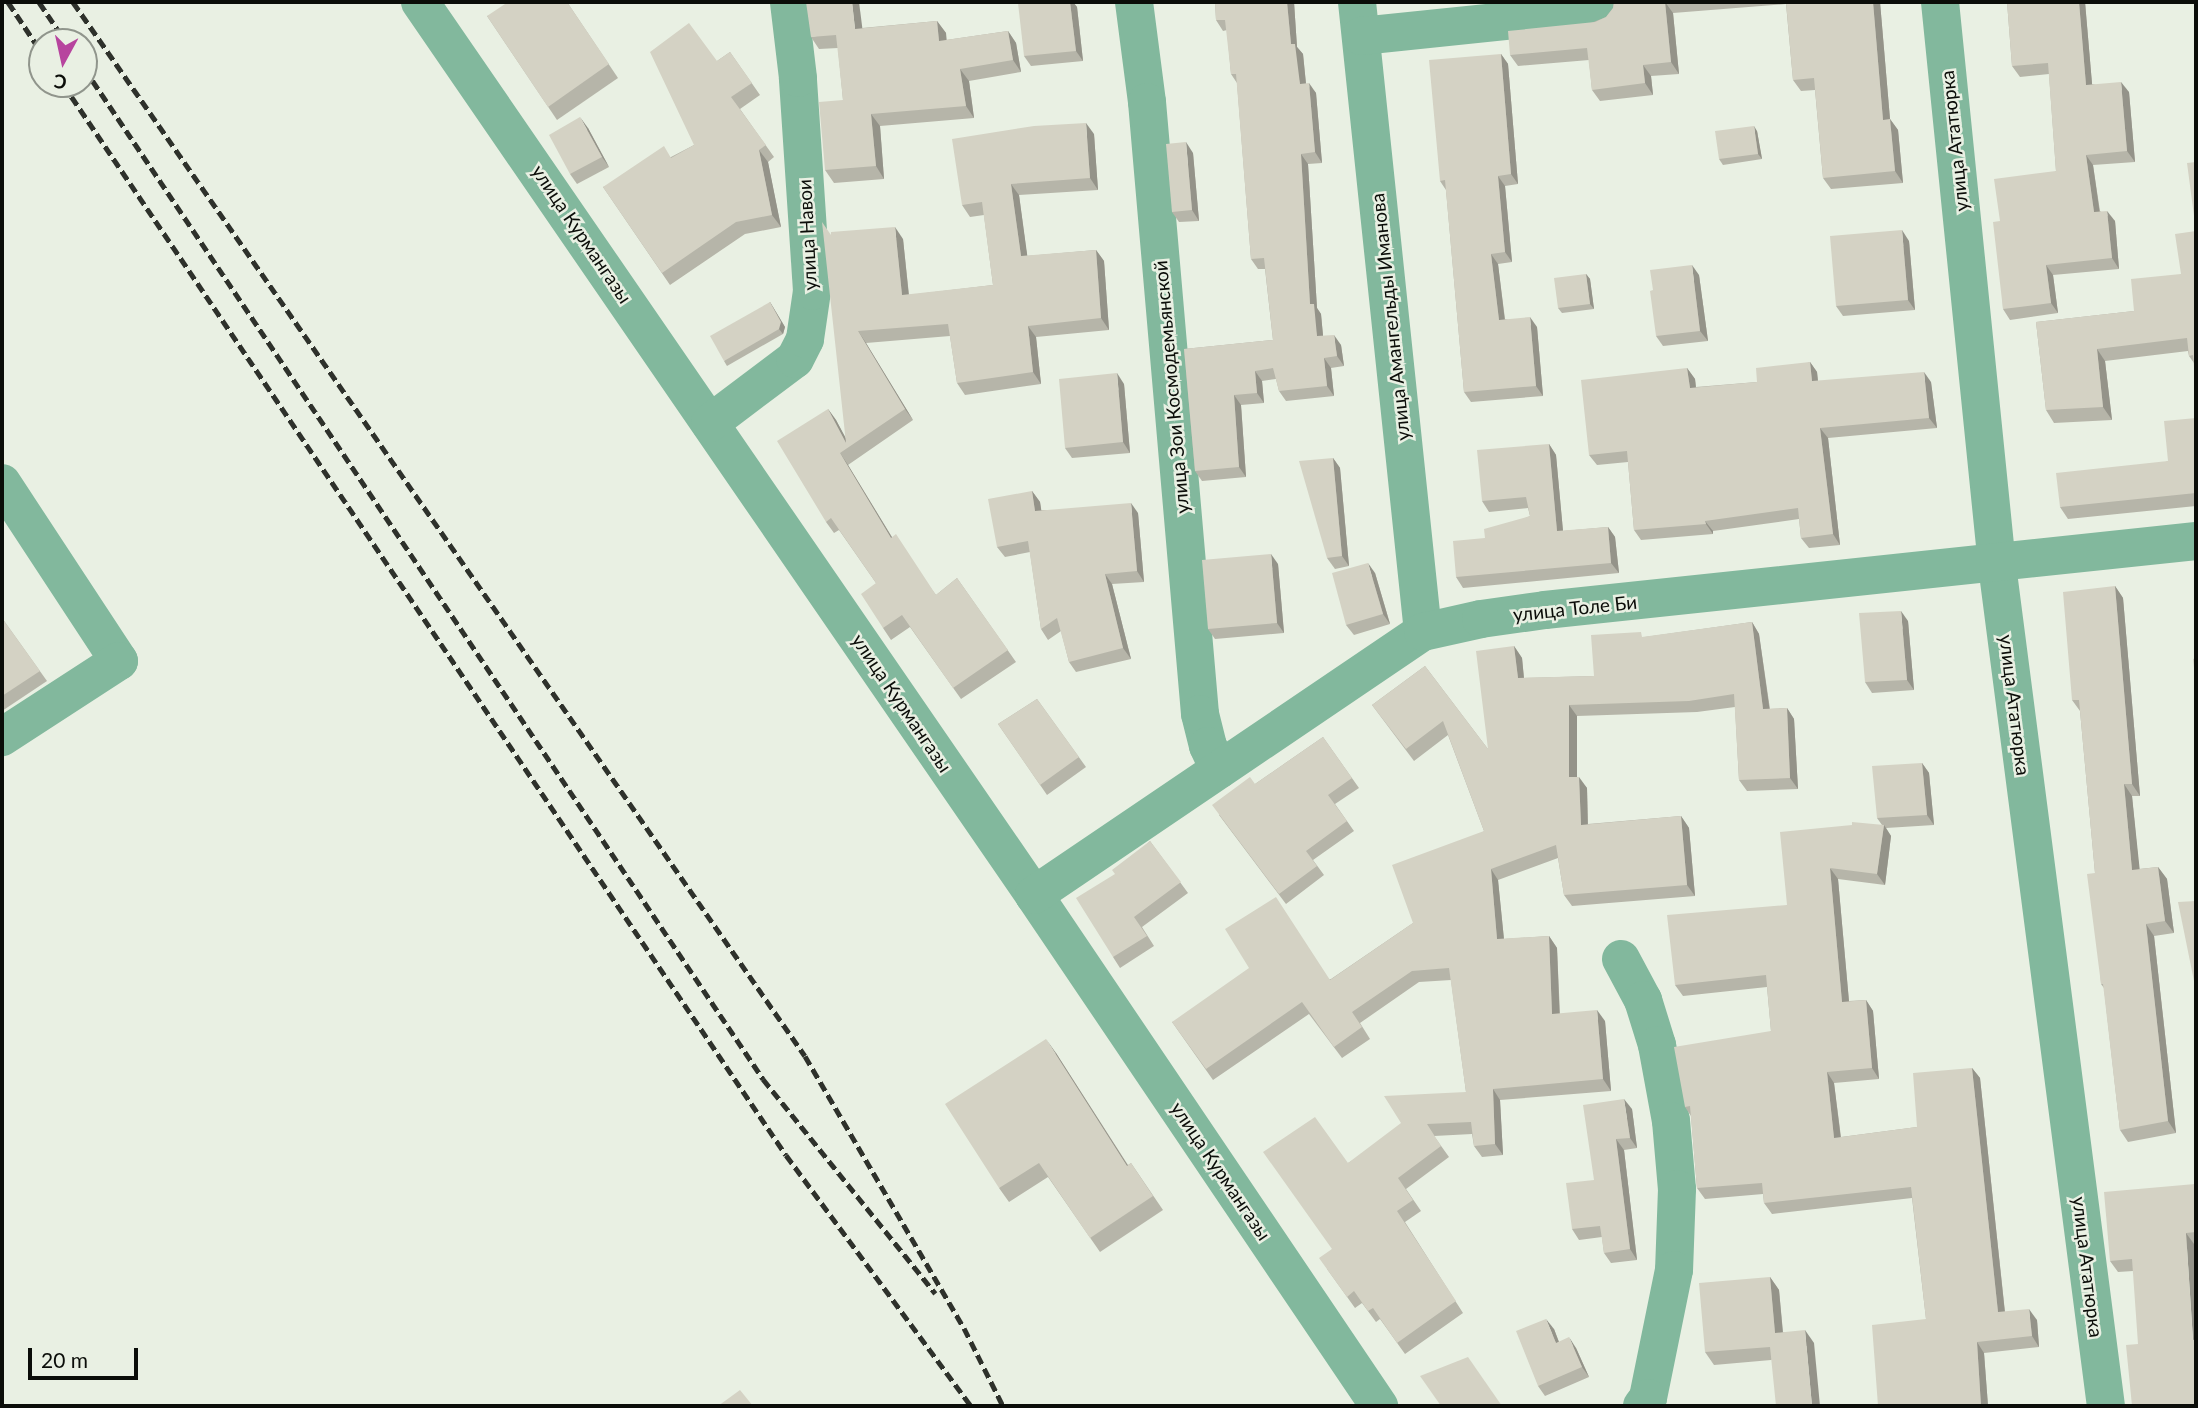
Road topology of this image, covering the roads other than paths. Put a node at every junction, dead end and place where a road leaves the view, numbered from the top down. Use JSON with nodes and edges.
{"nodes":[{"id":1,"x":420,"y":2,"type":"edge"},
{"id":2,"x":789,"y":2,"type":"edge"},
{"id":3,"x":1134,"y":2,"type":"edge"},
{"id":4,"x":1940,"y":2,"type":"edge"},
{"id":5,"x":1601,"y":11,"type":"dead end"},
{"id":6,"x":1359,"y":19,"type":"edge"},
{"id":7,"x":710,"y":423,"type":"junction"},
{"id":8,"x":2,"y":483,"type":"edge"},
{"id":9,"x":2196,"y":541,"type":"edge"},
{"id":10,"x":1997,"y":565,"type":"junction"},
{"id":11,"x":1423,"y":632,"type":"junction"},
{"id":12,"x":2,"y":737,"type":"edge"},
{"id":13,"x":1220,"y":770,"type":"junction"},
{"id":14,"x":1034,"y":895,"type":"junction"},
{"id":15,"x":1621,"y":959,"type":"dead end"},
{"id":16,"x":1380,"y":1406,"type":"edge"},
{"id":17,"x":1642,"y":1406,"type":"edge"},
{"id":18,"x":2106,"y":1406,"type":"edge"}],
"edges":[{"from":1,"to":7,"type":"street","name":"улица Курмангазы"},
{"from":2,"to":7,"type":"street","name":"улица Навои"},
{"from":3,"to":13,"type":"street","name":"улица Зои Космодемьянской"},
{"from":4,"to":10,"type":"street","name":"улица Ататюрка"},
{"from":5,"to":6,"type":"street"},
{"from":6,"to":11,"type":"street","name":"улица Амангельды Иманова"},
{"from":7,"to":14,"type":"street","name":"улица Курмангазы"},
{"from":8,"to":12,"type":"street"},
{"from":9,"to":10,"type":"street","name":"улица Толе Би"},
{"from":10,"to":11,"type":"street","name":"улица Толе Би"},
{"from":10,"to":18,"type":"street","name":"улица Ататюрка"},
{"from":11,"to":13,"type":"street","name":"улица Толе Би"},
{"from":13,"to":14,"type":"street","name":"улица Толе Би"},
{"from":14,"to":16,"type":"street","name":"улица Курмангазы"},
{"from":15,"to":17,"type":"street"}]}
